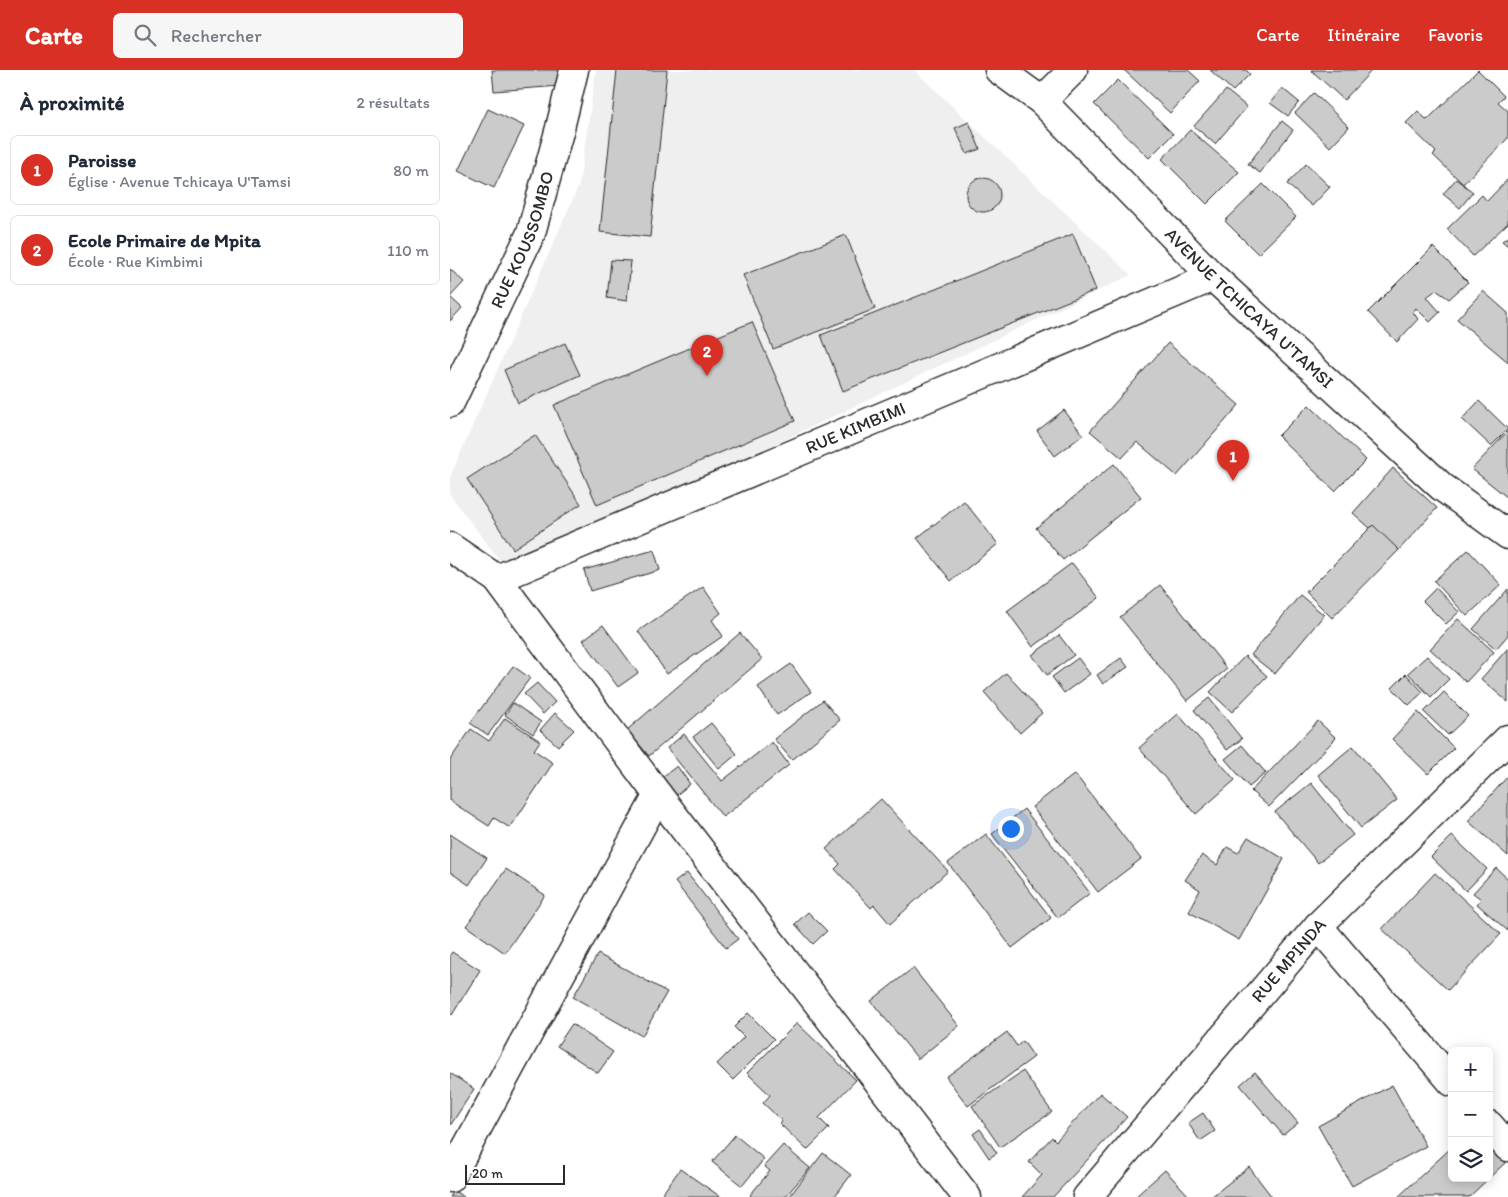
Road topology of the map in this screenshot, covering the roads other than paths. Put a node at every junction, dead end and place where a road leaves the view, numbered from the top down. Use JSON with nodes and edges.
{"nodes":[{"id":1,"x":574,"y":70,"type":"edge"},
{"id":2,"x":999,"y":70,"type":"edge"},
{"id":3,"x":1073,"y":70,"type":"edge"},
{"id":4,"x":1042,"y":101,"type":"junction"},
{"id":5,"x":1213,"y":277,"type":"junction"},
{"id":6,"x":450,"y":403,"type":"edge"},
{"id":7,"x":1508,"y":536,"type":"edge"},
{"id":8,"x":450,"y":547,"type":"edge"},
{"id":9,"x":496,"y":579,"type":"junction"},
{"id":10,"x":1508,"y":739,"type":"edge"},
{"id":11,"x":658,"y":795,"type":"junction"},
{"id":12,"x":1318,"y":926,"type":"junction"},
{"id":13,"x":1448,"y":1077,"type":"edge"},
{"id":14,"x":1493,"y":1130,"type":"edge"},
{"id":15,"x":1508,"y":1147,"type":"edge"},
{"id":16,"x":450,"y":1178,"type":"edge"},
{"id":17,"x":968,"y":1197,"type":"edge"},
{"id":18,"x":1087,"y":1197,"type":"edge"}],
"edges":[{"from":1,"to":6,"type":"street","name":"RUE KOUSSOMBO"},
{"from":2,"to":4,"type":"street","name":"AVENUE TCHICAYA U'TAMSI"},
{"from":3,"to":4,"type":"street"},
{"from":4,"to":5,"type":"street","name":"AVENUE TCHICAYA U'TAMSI"},
{"from":5,"to":7,"type":"street","name":"AVENUE TCHICAYA U'TAMSI"},
{"from":5,"to":9,"type":"street","name":"RUE KIMBIMI"},
{"from":8,"to":9,"type":"street"},
{"from":9,"to":11,"type":"street"},
{"from":10,"to":12,"type":"street","name":"RUE MPINDA"},
{"from":11,"to":16,"type":"street"},
{"from":11,"to":17,"type":"street"},
{"from":12,"to":13,"type":"street"},
{"from":12,"to":18,"type":"street","name":"RUE MPINDA"},
{"from":14,"to":15,"type":"street"}]}
